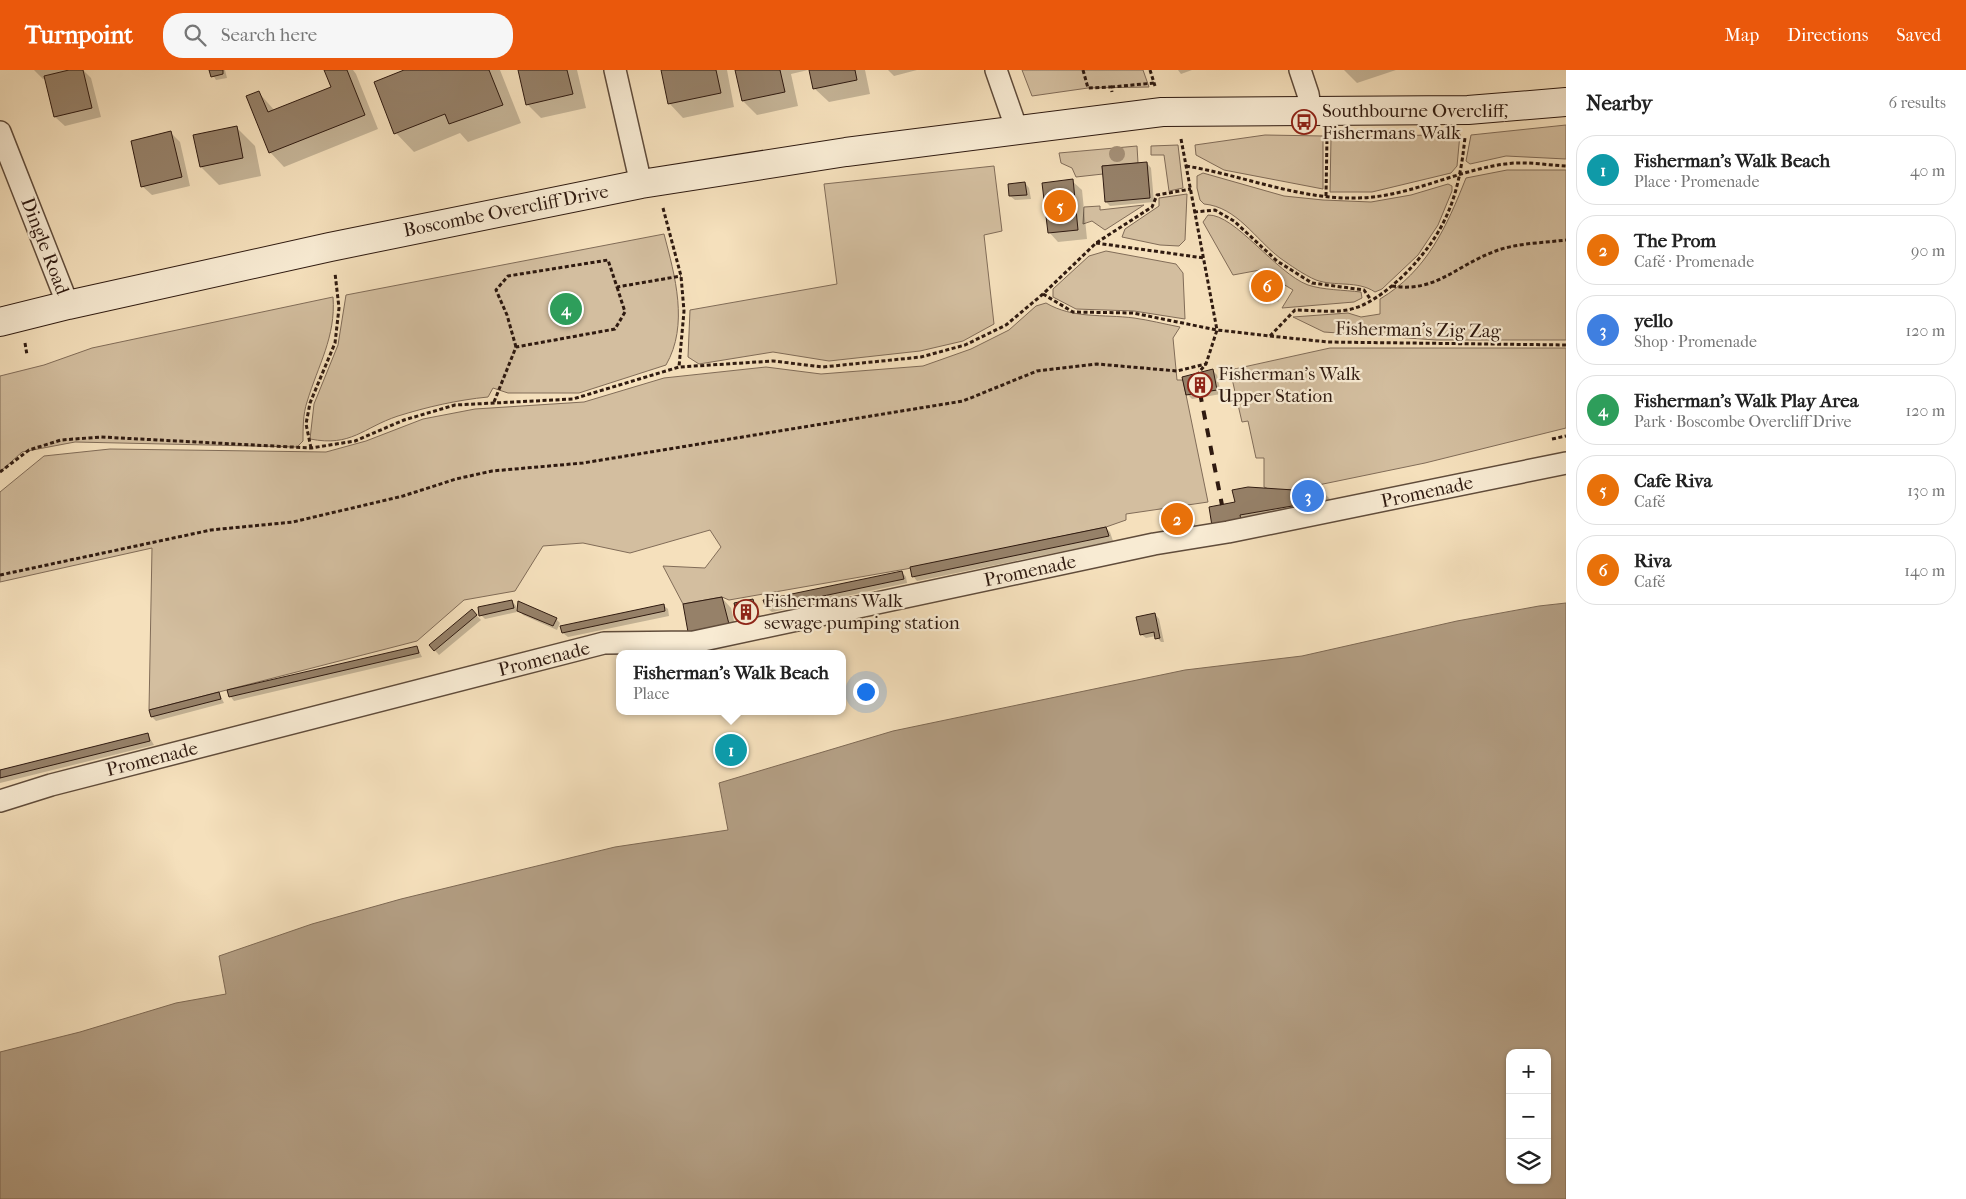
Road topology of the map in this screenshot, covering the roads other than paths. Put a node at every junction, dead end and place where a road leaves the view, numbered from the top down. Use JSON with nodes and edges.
{"nodes":[{"id":1,"x":615,"y":70,"type":"edge"},
{"id":2,"x":996,"y":70,"type":"edge"},
{"id":3,"x":1300,"y":70,"type":"edge"},
{"id":4,"x":1566,"y":102,"type":"edge"},
{"id":5,"x":1311,"y":112,"type":"junction"},
{"id":6,"x":1017,"y":130,"type":"junction"},
{"id":7,"x":0,"y":132,"type":"edge"},
{"id":8,"x":641,"y":184,"type":"junction"},
{"id":9,"x":68,"y":305,"type":"junction"},
{"id":10,"x":0,"y":322,"type":"edge"},
{"id":11,"x":1566,"y":463,"type":"edge"},
{"id":12,"x":0,"y":801,"type":"edge"}],
"edges":[{"from":1,"to":8,"type":"street"},
{"from":2,"to":6,"type":"street"},
{"from":3,"to":5,"type":"street"},
{"from":4,"to":5,"type":"street","name":"Boscombe Overcliff Drive"},
{"from":5,"to":6,"type":"street","name":"Boscombe Overcliff Drive"},
{"from":6,"to":8,"type":"street","name":"Boscombe Overcliff Drive"},
{"from":7,"to":9,"type":"street","name":"Dingle Road"},
{"from":8,"to":9,"type":"street","name":"Boscombe Overcliff Drive"},
{"from":9,"to":10,"type":"street","name":"Boscombe Overcliff Drive"},
{"from":11,"to":12,"type":"street","name":"Promenade"}]}
